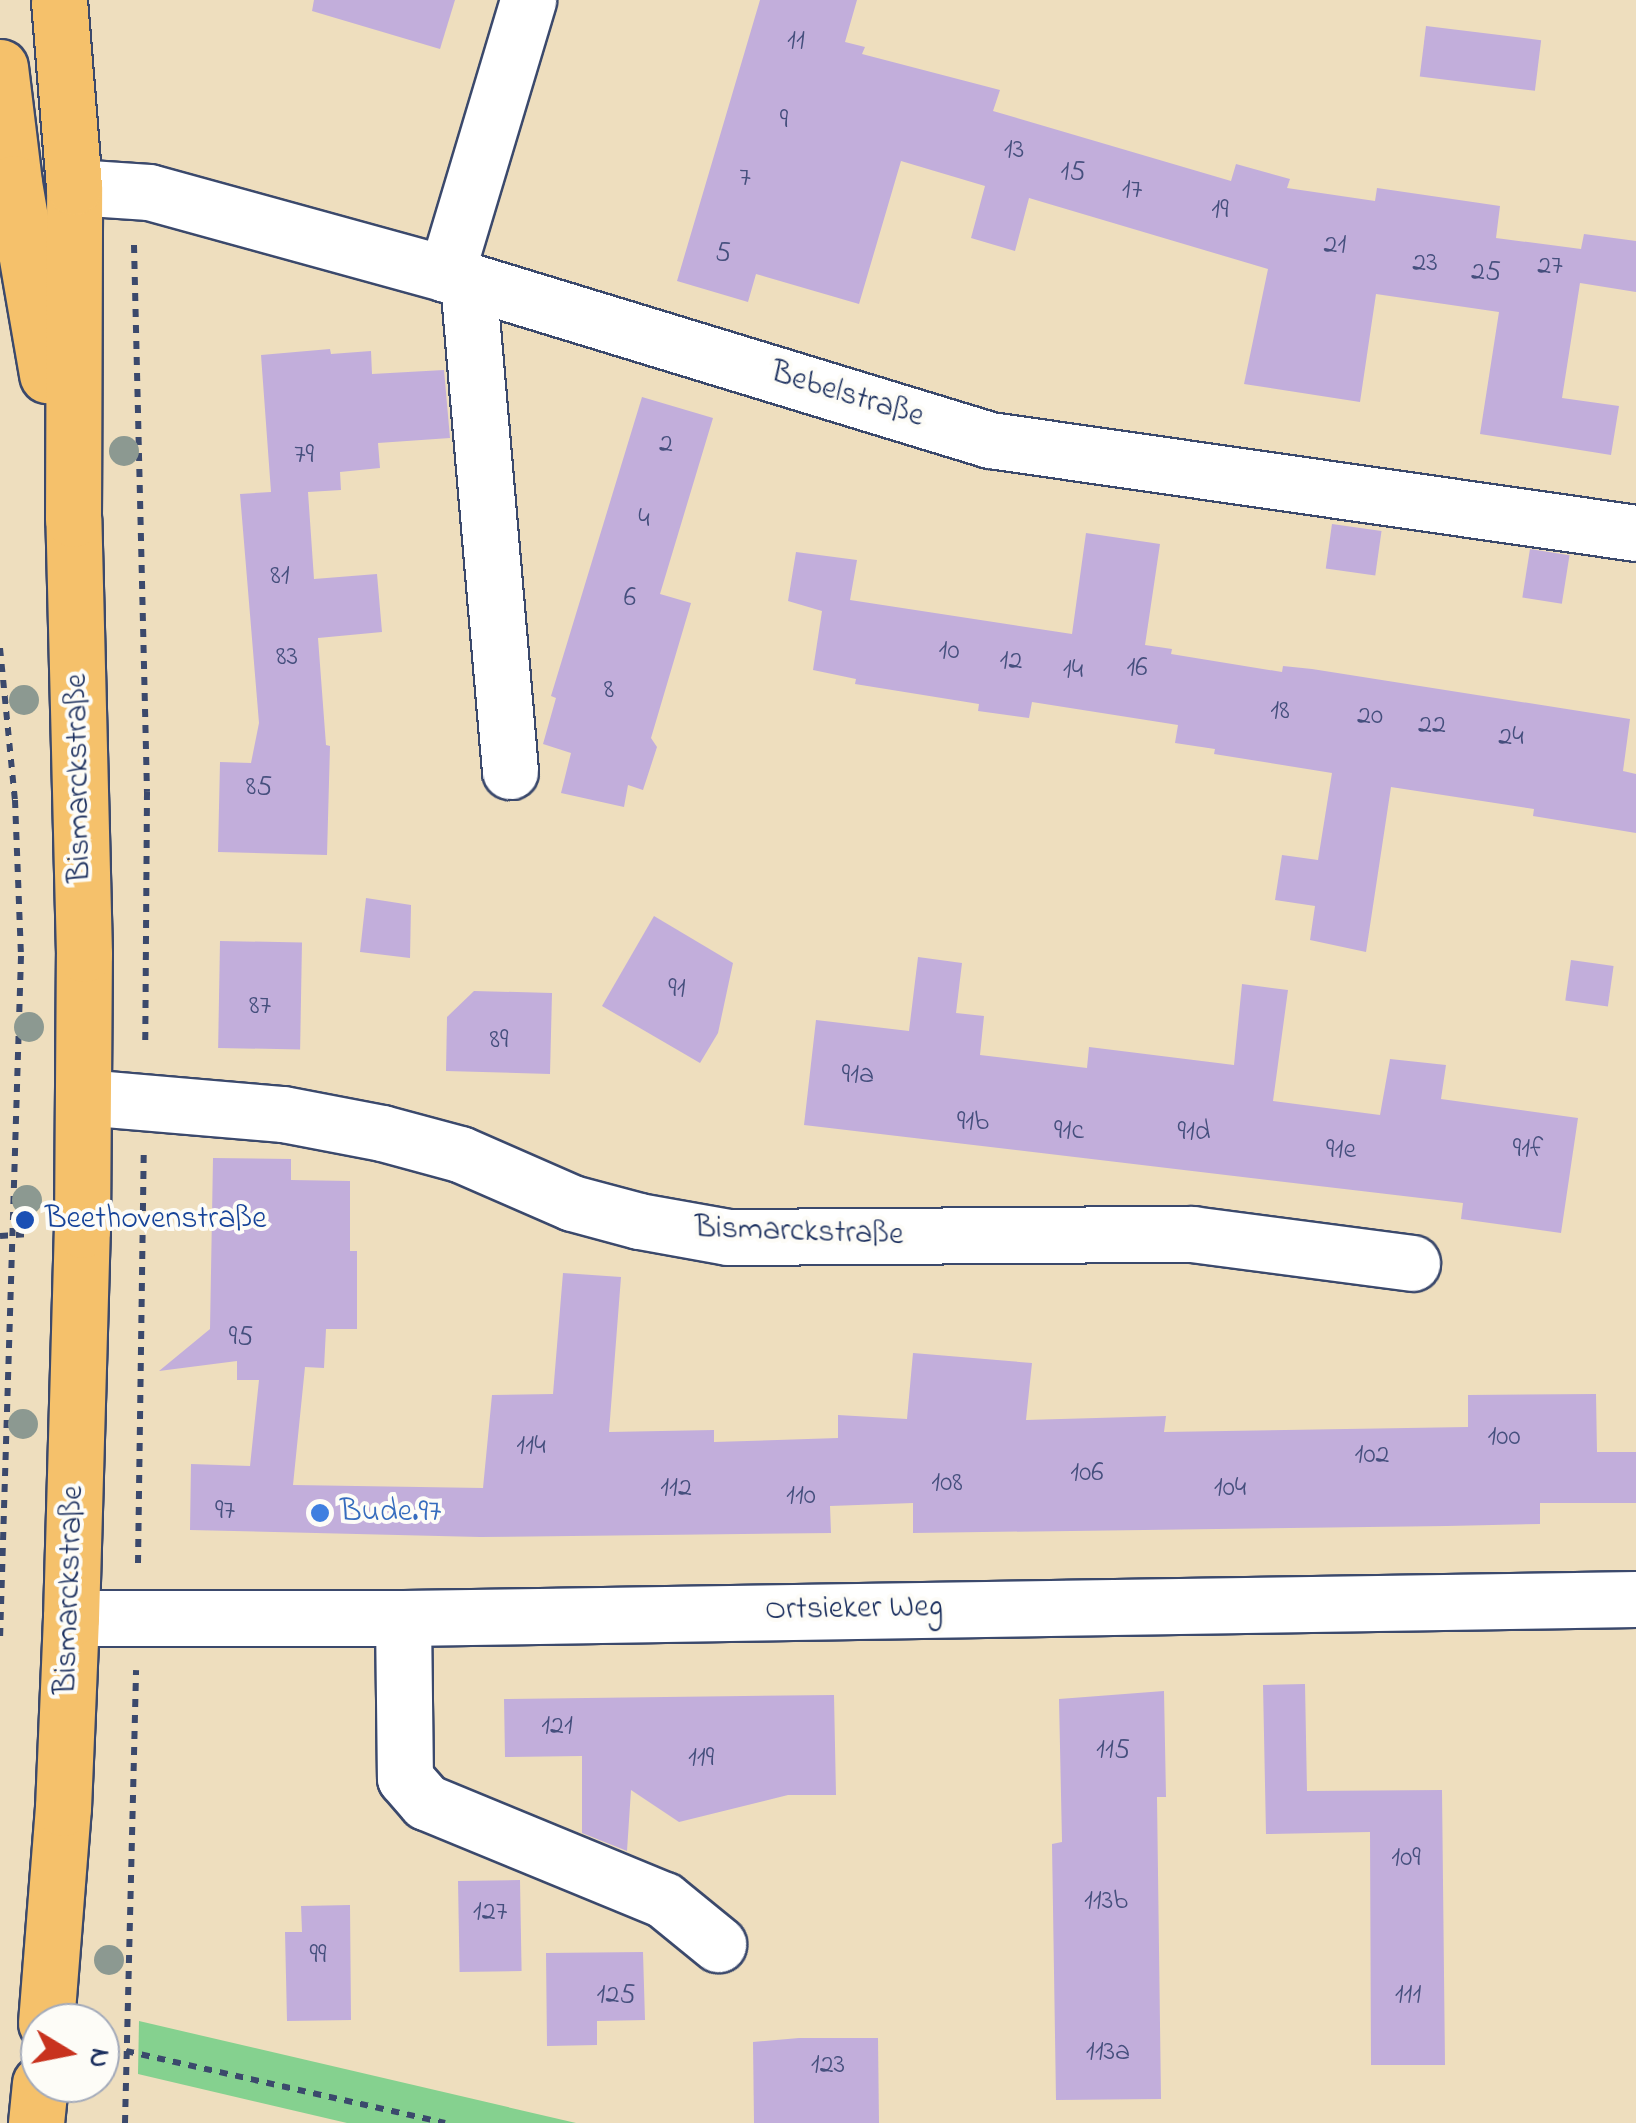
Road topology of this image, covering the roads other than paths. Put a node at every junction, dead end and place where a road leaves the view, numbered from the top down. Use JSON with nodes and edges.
{"nodes":[{"id":1,"x":59,"y":0,"type":"edge"},
{"id":2,"x":528,"y":0,"type":"edge"},
{"id":3,"x":0,"y":67,"type":"edge"},
{"id":4,"x":74,"y":187,"type":"junction"},
{"id":5,"x":457,"y":277,"type":"junction"},
{"id":6,"x":72,"y":518,"type":"junction"},
{"id":7,"x":1636,"y":533,"type":"edge"},
{"id":8,"x":510,"y":771,"type":"dead end"},
{"id":9,"x":83,"y":1097,"type":"junction"},
{"id":10,"x":1412,"y":1263,"type":"dead end"},
{"id":11,"x":1636,"y":1599,"type":"edge"},
{"id":12,"x":71,"y":1618,"type":"junction"},
{"id":13,"x":404,"y":1618,"type":"junction"},
{"id":14,"x":718,"y":1944,"type":"dead end"},
{"id":15,"x":48,"y":2003,"type":"edge"}],
"edges":[{"from":1,"to":4,"type":"main road","name":"Bismarckstraße"},
{"from":2,"to":5,"type":"street"},
{"from":3,"to":6,"type":"main road","name":"Bismarckstraße"},
{"from":4,"to":5,"type":"street","name":"Bebelstraße"},
{"from":4,"to":6,"type":"main road","name":"Bismarckstraße"},
{"from":5,"to":7,"type":"street","name":"Bebelstraße"},
{"from":5,"to":8,"type":"street"},
{"from":6,"to":9,"type":"main road","name":"Bismarckstraße"},
{"from":9,"to":10,"type":"street","name":"Bismarckstraße"},
{"from":9,"to":12,"type":"main road","name":"Bismarckstraße"},
{"from":11,"to":13,"type":"street","name":"Ortsieker Weg"},
{"from":12,"to":13,"type":"street","name":"Ortsieker Weg"},
{"from":12,"to":15,"type":"main road","name":"Bismarckstraße"},
{"from":13,"to":14,"type":"street"}]}
